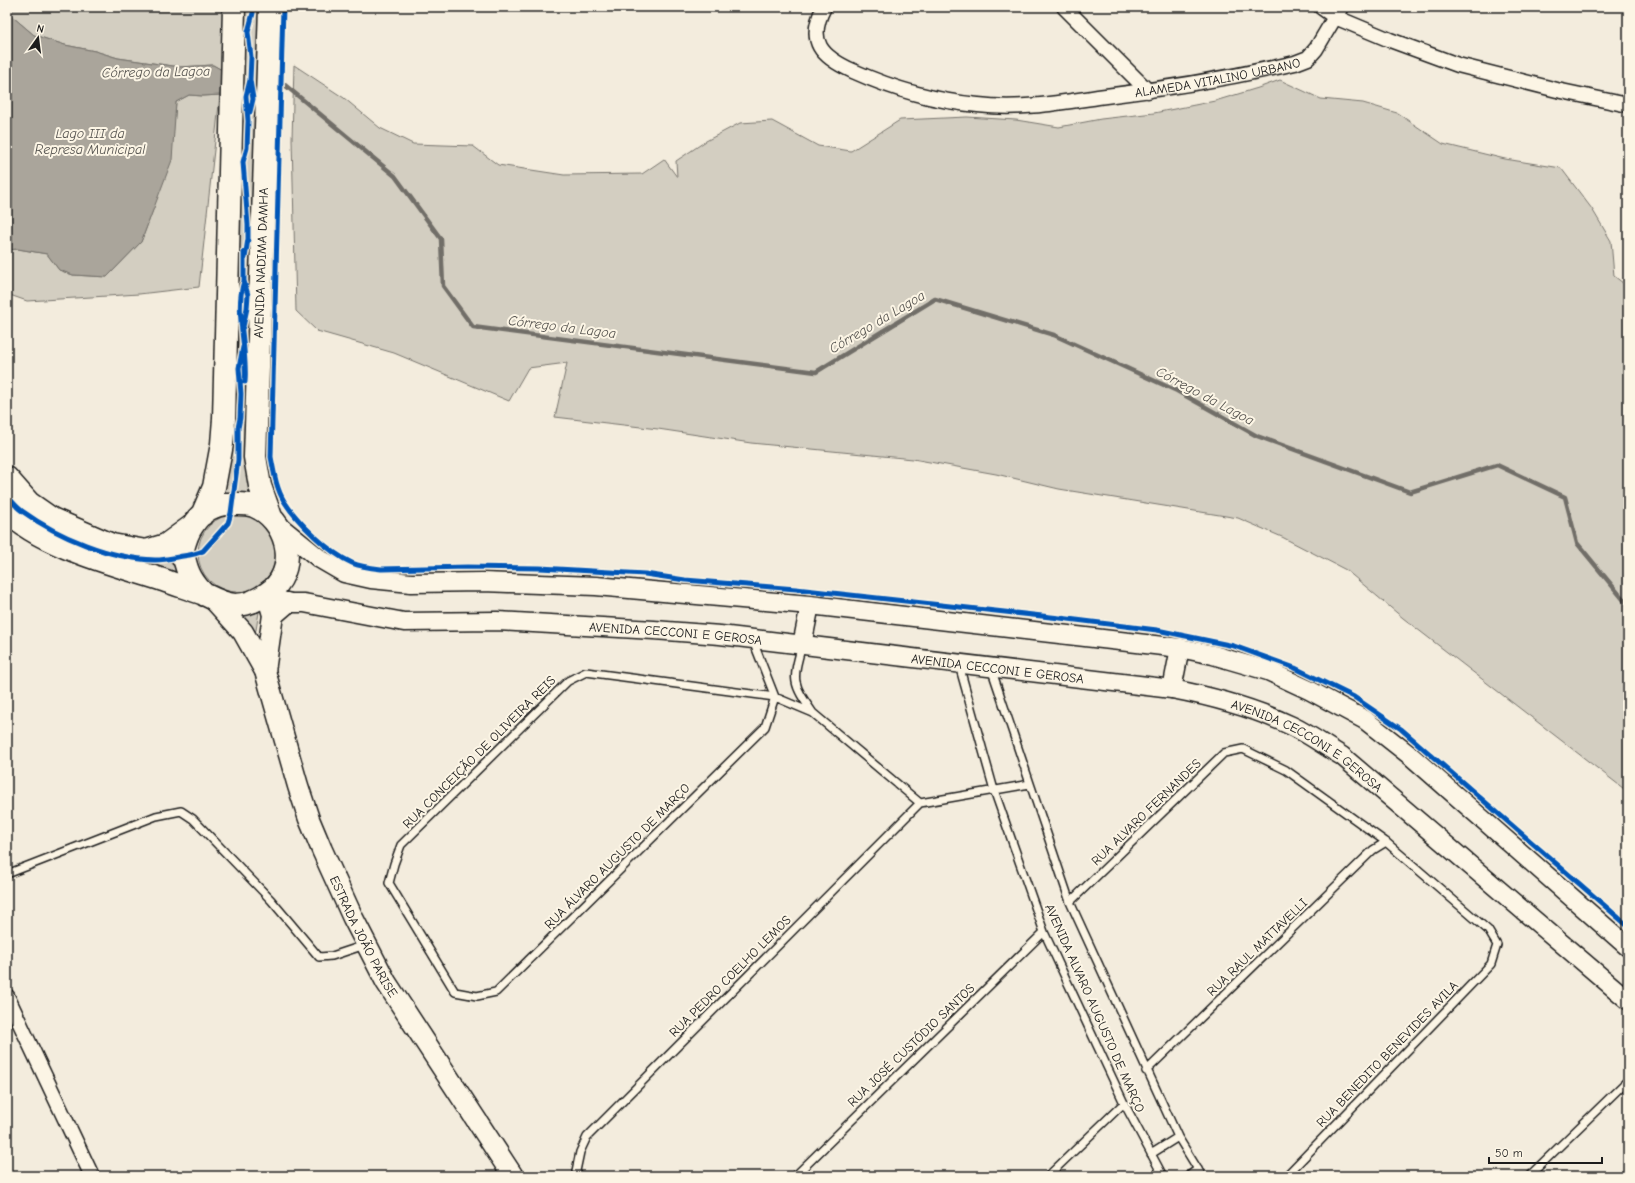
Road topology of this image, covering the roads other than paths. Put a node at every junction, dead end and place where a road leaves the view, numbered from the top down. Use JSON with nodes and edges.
{"nodes":[{"id":1,"x":234,"y":7,"type":"edge"},
{"id":2,"x":270,"y":7,"type":"edge"},
{"id":3,"x":824,"y":7,"type":"edge"},
{"id":4,"x":1064,"y":7,"type":"edge"},
{"id":5,"x":1321,"y":7,"type":"edge"},
{"id":6,"x":1338,"y":12,"type":"edge"},
{"id":7,"x":1148,"y":91,"type":"junction"},
{"id":8,"x":1628,"y":105,"type":"edge"},
{"id":9,"x":7,"y":478,"type":"edge"},
{"id":10,"x":7,"y":511,"type":"edge"},
{"id":11,"x":197,"y":520,"type":"junction"},
{"id":12,"x":275,"y":521,"type":"junction"},
{"id":13,"x":267,"y":594,"type":"junction"},
{"id":14,"x":210,"y":598,"type":"junction"},
{"id":15,"x":810,"y":605,"type":"junction"},
{"id":16,"x":280,"y":609,"type":"junction"},
{"id":17,"x":753,"y":639,"type":"junction"},
{"id":18,"x":802,"y":645,"type":"junction"},
{"id":19,"x":1180,"y":648,"type":"junction"},
{"id":20,"x":958,"y":663,"type":"junction"},
{"id":21,"x":991,"y":667,"type":"junction"},
{"id":22,"x":265,"y":671,"type":"junction"},
{"id":23,"x":1172,"y":689,"type":"junction"},
{"id":24,"x":776,"y":697,"type":"junction"},
{"id":25,"x":813,"y":713,"type":"junction"},
{"id":26,"x":1030,"y":784,"type":"junction"},
{"id":27,"x":994,"y":790,"type":"junction"},
{"id":28,"x":920,"y":803,"type":"junction"},
{"id":29,"x":1386,"y":842,"type":"junction"},
{"id":30,"x":7,"y":874,"type":"edge"},
{"id":31,"x":1070,"y":902,"type":"junction"},
{"id":32,"x":1044,"y":932,"type":"junction"},
{"id":33,"x":421,"y":935,"type":"joint"},
{"id":34,"x":367,"y":944,"type":"junction"},
{"id":35,"x":1628,"y":947,"type":"edge"},
{"id":36,"x":7,"y":996,"type":"edge"},
{"id":37,"x":1628,"y":1000,"type":"edge"},
{"id":38,"x":1146,"y":1071,"type":"junction"},
{"id":39,"x":1628,"y":1080,"type":"edge"},
{"id":40,"x":1124,"y":1103,"type":"junction"},
{"id":41,"x":1178,"y":1137,"type":"junction"},
{"id":42,"x":1151,"y":1154,"type":"junction"},
{"id":43,"x":1198,"y":1169,"type":"junction"},
{"id":44,"x":92,"y":1176,"type":"edge"},
{"id":45,"x":513,"y":1176,"type":"edge"},
{"id":46,"x":579,"y":1176,"type":"edge"},
{"id":47,"x":795,"y":1176,"type":"edge"},
{"id":48,"x":1048,"y":1176,"type":"edge"},
{"id":49,"x":1163,"y":1176,"type":"edge"},
{"id":50,"x":1188,"y":1176,"type":"edge"},
{"id":51,"x":1202,"y":1176,"type":"edge"},
{"id":52,"x":1286,"y":1176,"type":"edge"},
{"id":53,"x":1529,"y":1176,"type":"edge"}],
"edges":[{"from":1,"to":11,"type":"main road"},
{"from":2,"to":12,"type":"main road","name":"AVENIDA NADIMA DAMHA"},
{"from":3,"to":7,"type":"street","name":"ALAMEDA VITALINO URBANO"},
{"from":4,"to":7,"type":"street"},
{"from":5,"to":6,"type":"street"},
{"from":6,"to":7,"type":"street","name":"ALAMEDA VITALINO URBANO"},
{"from":6,"to":8,"type":"street"},
{"from":9,"to":11,"type":"main road"},
{"from":10,"to":14,"type":"main road"},
{"from":11,"to":12,"type":"main road"},
{"from":11,"to":14,"type":"main road"},
{"from":12,"to":13,"type":"main road"},
{"from":12,"to":15,"type":"street"},
{"from":13,"to":14,"type":"main road"},
{"from":13,"to":16,"type":"main road","name":"ESTRADA JOÃO PARISE"},
{"from":14,"to":22,"type":"main road","name":"ESTRADA JOÃO PARISE"},
{"from":15,"to":18,"type":"street"},
{"from":15,"to":19,"type":"street"},
{"from":16,"to":17,"type":"street","name":"AVENIDA CECCONI E GEROSA"},
{"from":16,"to":22,"type":"main road","name":"ESTRADA JOÃO PARISE"},
{"from":17,"to":18,"type":"street","name":"AVENIDA CECCONI E GEROSA"},
{"from":17,"to":24,"type":"lane"},
{"from":18,"to":20,"type":"street","name":"AVENIDA CECCONI E GEROSA"},
{"from":18,"to":25,"type":"lane","name":"RUA CONCEIÇÃO DE OLIVEIRA REIS"},
{"from":19,"to":23,"type":"street"},
{"from":19,"to":35,"type":"street"},
{"from":20,"to":21,"type":"street","name":"AVENIDA CECCONI E GEROSA"},
{"from":20,"to":27,"type":"lane","name":"AVENIDA ALVARO AUGUSTO DE MARÇO"},
{"from":21,"to":23,"type":"street","name":"AVENIDA CECCONI E GEROSA"},
{"from":21,"to":26,"type":"lane","name":"AVENIDA ALVARO AUGUSTO DE MARÇO"},
{"from":22,"to":34,"type":"main road","name":"ESTRADA JOÃO PARISE"},
{"from":23,"to":37,"type":"street","name":"AVENIDA CECCONI E GEROSA"},
{"from":24,"to":25,"type":"lane","name":"RUA CONCEIÇÃO DE OLIVEIRA REIS"},
{"from":24,"to":33,"type":"lane","name":"RUA ÁLVARO AUGUSTO DE MARÇO"},
{"from":24,"to":33,"type":"lane","name":"RUA CONCEIÇÃO DE OLIVEIRA REIS"},
{"from":25,"to":28,"type":"lane","name":"RUA CONCEIÇÃO DE OLIVEIRA REIS"},
{"from":26,"to":27,"type":"lane"},
{"from":26,"to":31,"type":"lane","name":"AVENIDA ALVARO AUGUSTO DE MARÇO"},
{"from":27,"to":28,"type":"lane"},
{"from":27,"to":32,"type":"lane","name":"AVENIDA ALVARO AUGUSTO DE MARÇO"},
{"from":28,"to":46,"type":"lane","name":"RUA PEDRO COELHO LEMOS"},
{"from":29,"to":31,"type":"lane","name":"RUA ALVARO FERNANDES"},
{"from":29,"to":38,"type":"lane","name":"RUA RAUL MATTAVELLI"},
{"from":29,"to":52,"type":"lane","name":"RUA BENEDITO BENEVIDES AVILA"},
{"from":30,"to":34,"type":"lane"},
{"from":31,"to":38,"type":"lane","name":"AVENIDA ALVARO AUGUSTO DE MARÇO"},
{"from":32,"to":40,"type":"lane","name":"AVENIDA ALVARO AUGUSTO DE MARÇO"},
{"from":32,"to":47,"type":"lane","name":"RUA JOSÉ CUSTÓDIO SANTOS"},
{"from":34,"to":45,"type":"main road","name":"ESTRADA JOÃO PARISE"},
{"from":36,"to":44,"type":"street"},
{"from":38,"to":41,"type":"lane","name":"AVENIDA ALVARO AUGUSTO DE MARÇO"},
{"from":39,"to":53,"type":"lane"},
{"from":40,"to":42,"type":"lane","name":"AVENIDA ALVARO AUGUSTO DE MARÇO"},
{"from":40,"to":48,"type":"lane"},
{"from":41,"to":42,"type":"lane"},
{"from":41,"to":43,"type":"lane","name":"AVENIDA ALVARO AUGUSTO DE MARÇO"},
{"from":42,"to":49,"type":"lane","name":"AVENIDA ALVARO AUGUSTO DE MARÇO"},
{"from":43,"to":50,"type":"lane"},
{"from":43,"to":51,"type":"lane","name":"AVENIDA ALVARO AUGUSTO DE MARÇO"}]}
